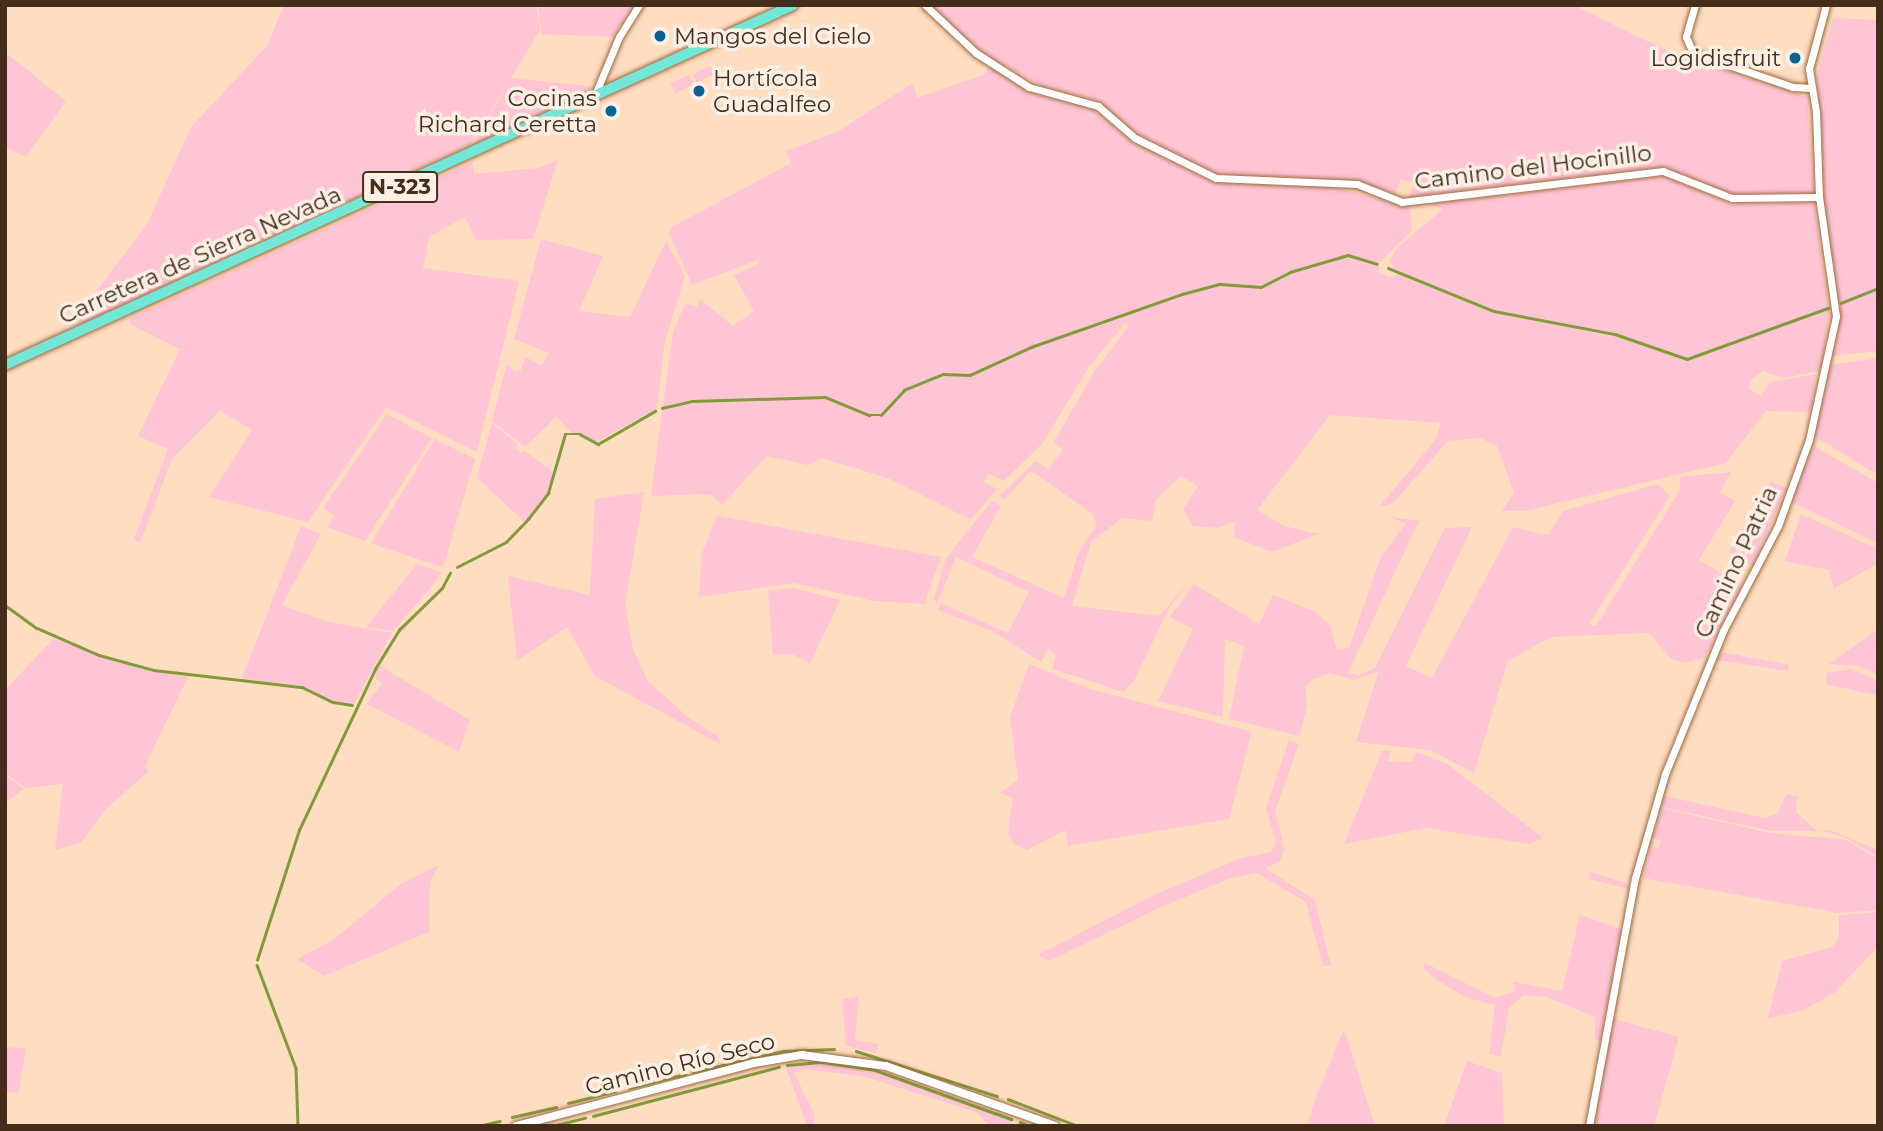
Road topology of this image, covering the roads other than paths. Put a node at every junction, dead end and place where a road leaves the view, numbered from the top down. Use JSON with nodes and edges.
{"nodes":[{"id":1,"x":639,"y":5,"type":"edge"},
{"id":2,"x":793,"y":5,"type":"edge"},
{"id":3,"x":925,"y":5,"type":"edge"},
{"id":4,"x":1695,"y":5,"type":"edge"},
{"id":5,"x":1826,"y":5,"type":"edge"},
{"id":6,"x":1811,"y":88,"type":"junction"},
{"id":7,"x":594,"y":97,"type":"junction"},
{"id":8,"x":1819,"y":197,"type":"junction"},
{"id":9,"x":5,"y":365,"type":"edge"},
{"id":10,"x":516,"y":1126,"type":"edge"},
{"id":11,"x":1055,"y":1126,"type":"edge"},
{"id":12,"x":1589,"y":1126,"type":"edge"}],
"edges":[{"from":1,"to":7,"type":"street"},
{"from":2,"to":7,"type":"highway","name":"Carretera de Sierra Nevada","number":"N-323"},
{"from":3,"to":8,"type":"street","name":"Camino del Hocinillo"},
{"from":4,"to":6,"type":"street"},
{"from":5,"to":6,"type":"street","name":"Camino Patria"},
{"from":6,"to":8,"type":"street","name":"Camino Patria"},
{"from":7,"to":9,"type":"highway","name":"Carretera de Sierra Nevada","number":"N-323"},
{"from":8,"to":12,"type":"street","name":"Camino Patria"},
{"from":10,"to":11,"type":"street","name":"Camino Río Seco"}]}
